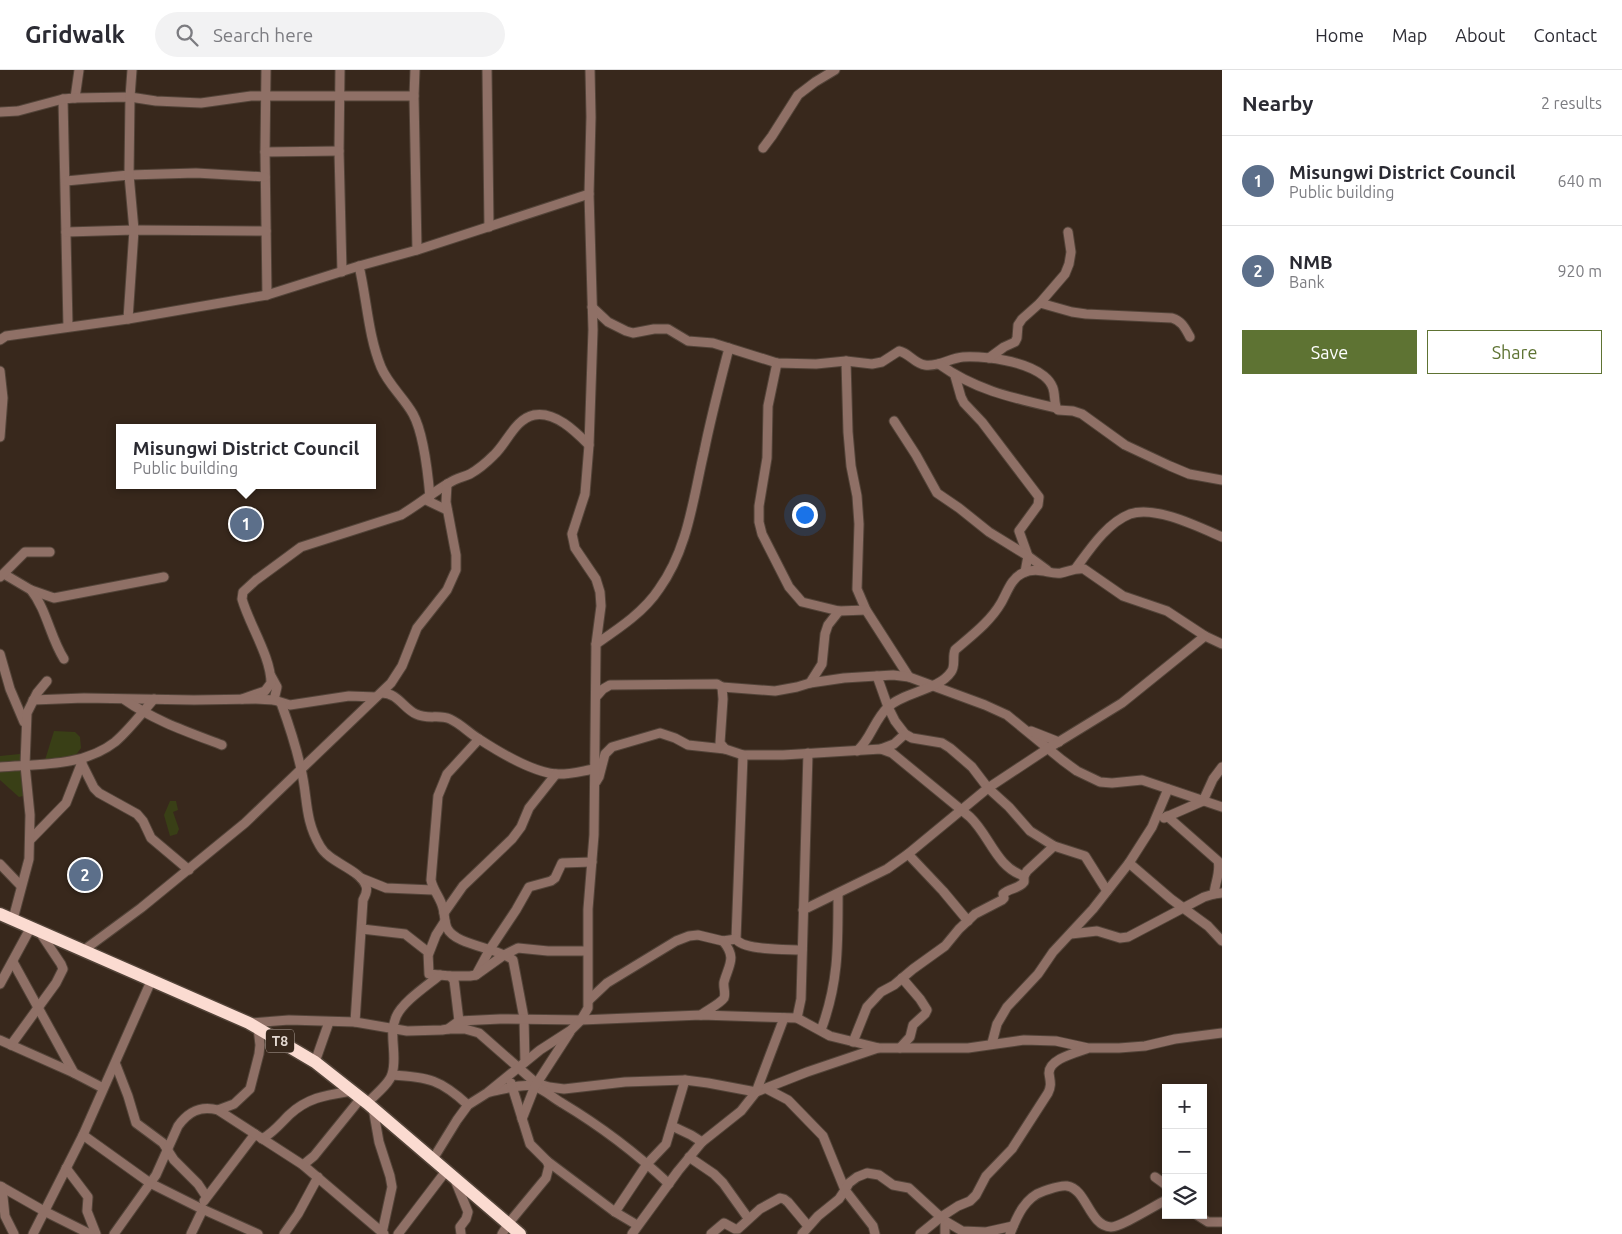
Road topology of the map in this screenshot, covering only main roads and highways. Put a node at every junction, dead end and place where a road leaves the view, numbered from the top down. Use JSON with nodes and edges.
{"nodes":[{"id":1,"x":0,"y":914,"type":"edge"},
{"id":2,"x":505,"y":1229,"type":"edge"},
{"id":3,"x":520,"y":1234,"type":"edge"}],
"edges":[{"from":1,"to":2,"type":"highway","number":"T8"},
{"from":2,"to":3,"type":"highway","number":"T8"}]}
